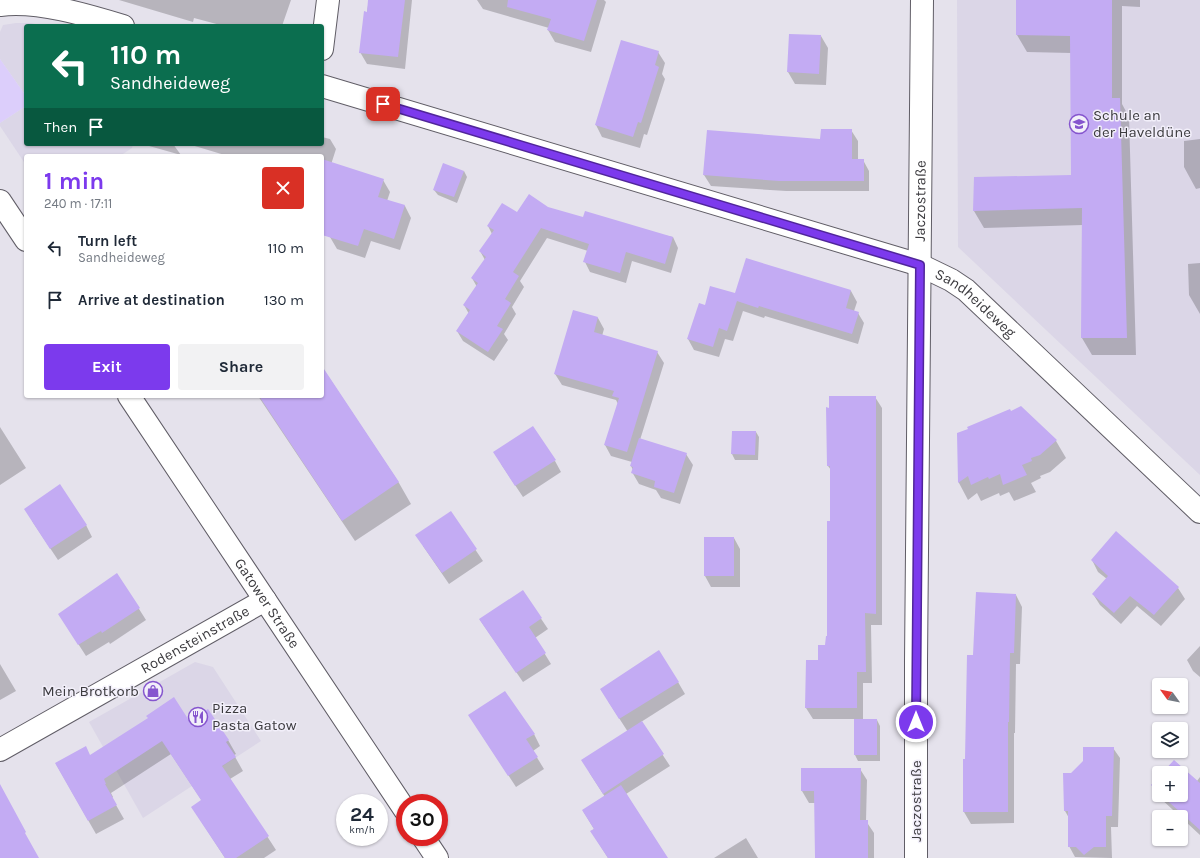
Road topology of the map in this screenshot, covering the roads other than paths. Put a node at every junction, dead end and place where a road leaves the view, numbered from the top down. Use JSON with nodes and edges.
{"nodes":[{"id":1,"x":328,"y":0,"type":"edge"},
{"id":2,"x":922,"y":0,"type":"edge"},
{"id":3,"x":0,"y":5,"type":"edge"},
{"id":4,"x":116,"y":24,"type":"edge"},
{"id":5,"x":324,"y":33,"type":"edge"},
{"id":6,"x":324,"y":87,"type":"edge"},
{"id":7,"x":0,"y":201,"type":"edge"},
{"id":8,"x":24,"y":237,"type":"edge"},
{"id":9,"x":920,"y":265,"type":"junction"},
{"id":10,"x":130,"y":398,"type":"edge"},
{"id":11,"x":1200,"y":512,"type":"edge"},
{"id":12,"x":264,"y":600,"type":"junction"},
{"id":13,"x":0,"y":750,"type":"edge"},
{"id":14,"x":396,"y":797,"type":"edge"},
{"id":15,"x":429,"y":846,"type":"edge"},
{"id":16,"x":437,"y":858,"type":"edge"},
{"id":17,"x":916,"y":858,"type":"edge"}],
"edges":[{"from":1,"to":5,"type":"street"},
{"from":2,"to":9,"type":"street","name":"Jaczostraße"},
{"from":3,"to":4,"type":"street"},
{"from":6,"to":9,"type":"street","name":"Sandheideweg"},
{"from":7,"to":8,"type":"street"},
{"from":9,"to":11,"type":"street","name":"Sandheideweg"},
{"from":9,"to":17,"type":"street","name":"Jaczostraße"},
{"from":10,"to":12,"type":"street","name":"Gatower Straße"},
{"from":12,"to":13,"type":"street","name":"Rodensteinstraße"},
{"from":12,"to":14,"type":"street","name":"Gatower Straße"},
{"from":15,"to":16,"type":"street"}]}
